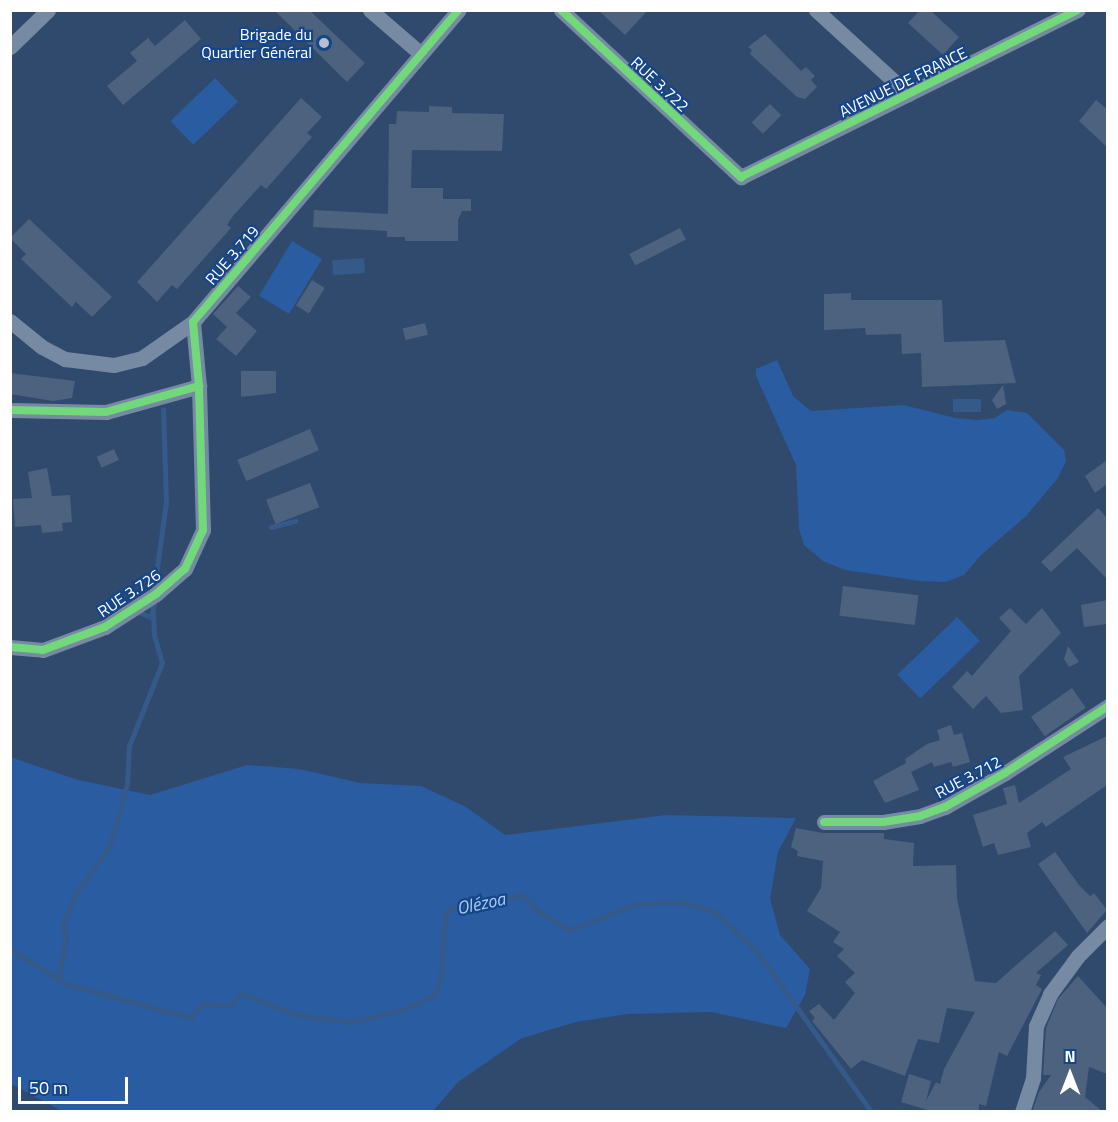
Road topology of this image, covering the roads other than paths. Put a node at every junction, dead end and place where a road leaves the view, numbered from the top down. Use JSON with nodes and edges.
{"nodes":[{"id":1,"x":48,"y":10,"type":"edge"},
{"id":2,"x":370,"y":10,"type":"edge"},
{"id":3,"x":459,"y":10,"type":"edge"},
{"id":4,"x":561,"y":10,"type":"edge"},
{"id":5,"x":816,"y":10,"type":"edge"},
{"id":6,"x":1078,"y":10,"type":"edge"},
{"id":7,"x":10,"y":47,"type":"edge"},
{"id":8,"x":422,"y":54,"type":"junction"},
{"id":9,"x":908,"y":94,"type":"junction"},
{"id":10,"x":741,"y":177,"type":"joint"},
{"id":11,"x":10,"y":321,"type":"edge"},
{"id":12,"x":192,"y":322,"type":"junction"},
{"id":13,"x":199,"y":386,"type":"junction"},
{"id":14,"x":10,"y":410,"type":"edge"},
{"id":15,"x":10,"y":648,"type":"edge"},
{"id":16,"x":1107,"y":706,"type":"edge"},
{"id":17,"x":824,"y":822,"type":"dead end"},
{"id":18,"x":1107,"y":926,"type":"edge"},
{"id":19,"x":1022,"y":1112,"type":"edge"}],
"edges":[{"from":1,"to":7,"type":"street"},
{"from":2,"to":8,"type":"street"},
{"from":3,"to":8,"type":"street","name":"RUE 3.719"},
{"from":4,"to":10,"type":"street","name":"RUE 3.722"},
{"from":5,"to":9,"type":"street"},
{"from":6,"to":9,"type":"street","name":"AVENUE DE FRANCE"},
{"from":8,"to":12,"type":"street","name":"RUE 3.719"},
{"from":9,"to":10,"type":"street","name":"AVENUE DE FRANCE"},
{"from":11,"to":12,"type":"street","name":"RUE 3.719"},
{"from":12,"to":13,"type":"street"},
{"from":13,"to":14,"type":"street"},
{"from":13,"to":15,"type":"street","name":"RUE 3.726"},
{"from":16,"to":17,"type":"street","name":"RUE 3.712"},
{"from":18,"to":19,"type":"street"}]}
